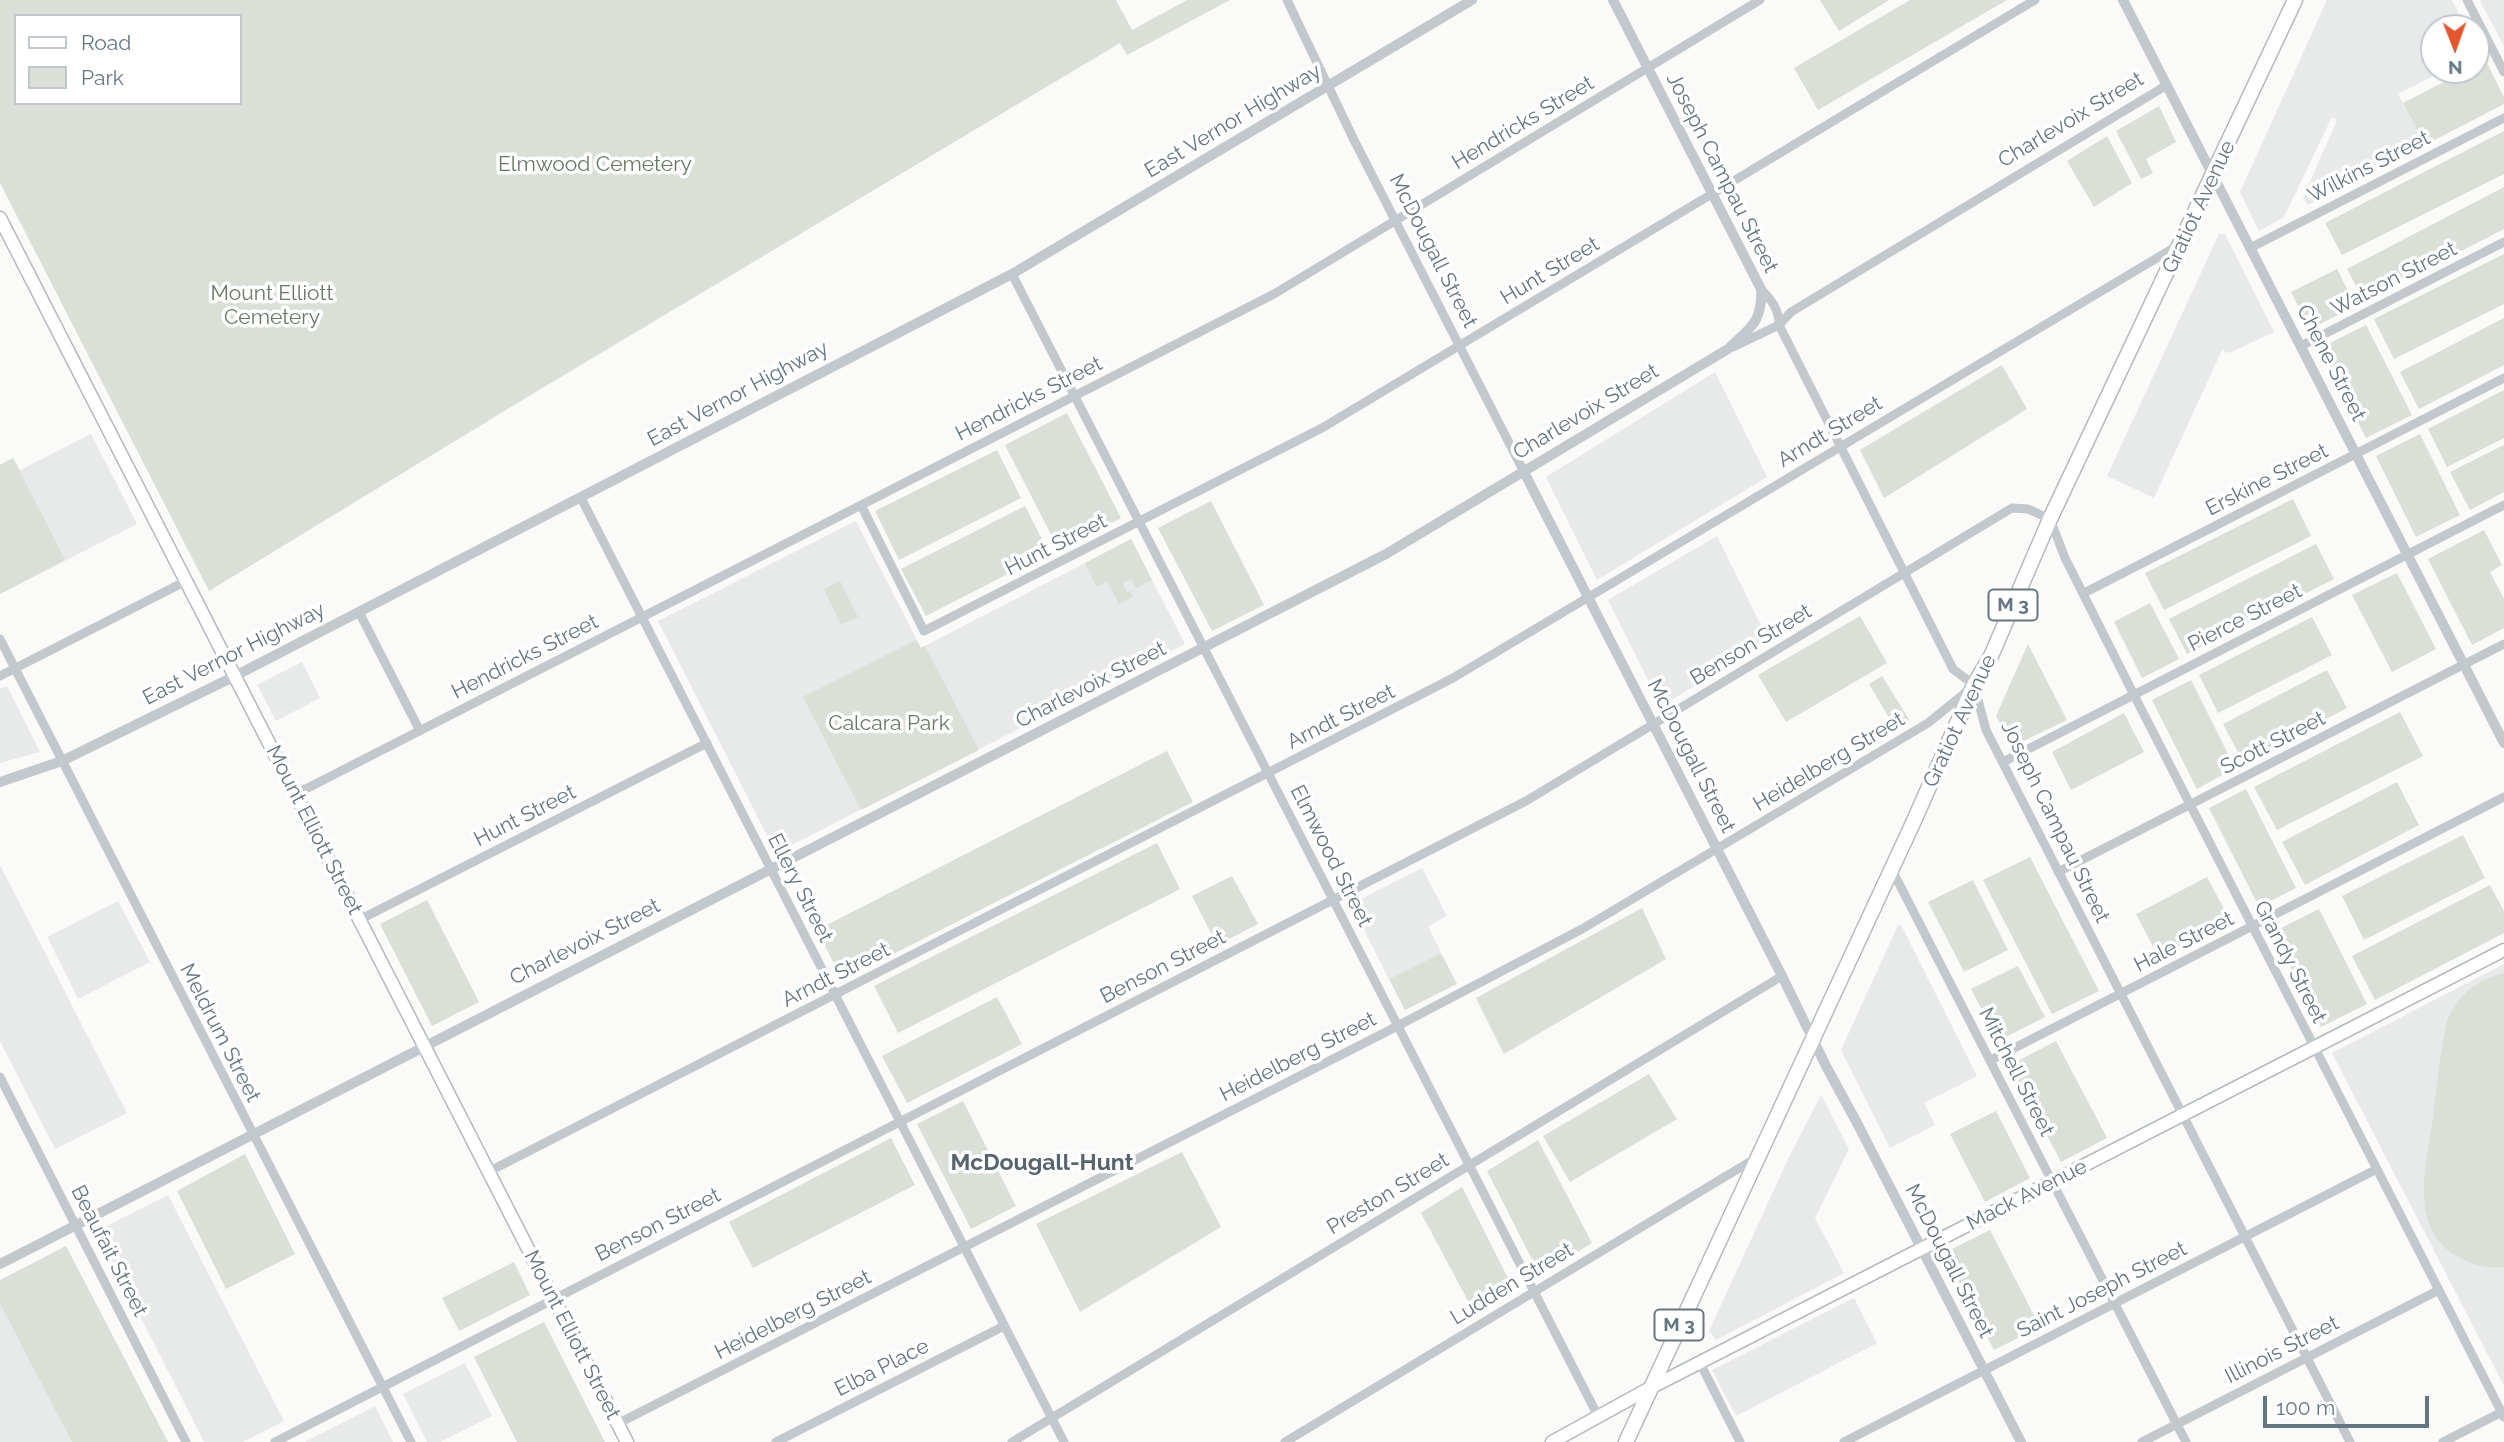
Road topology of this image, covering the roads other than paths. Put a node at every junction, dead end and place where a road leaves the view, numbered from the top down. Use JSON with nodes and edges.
{"nodes":[{"id":1,"x":1287,"y":0,"type":"edge"},
{"id":2,"x":1472,"y":0,"type":"edge"},
{"id":3,"x":1613,"y":0,"type":"edge"},
{"id":4,"x":1760,"y":0,"type":"edge"},
{"id":5,"x":2035,"y":0,"type":"edge"},
{"id":6,"x":2123,"y":0,"type":"edge"},
{"id":7,"x":2295,"y":0,"type":"edge"},
{"id":8,"x":2467,"y":0,"type":"edge"},
{"id":9,"x":1647,"y":68,"type":"junction"},
{"id":10,"x":2504,"y":72,"type":"edge"},
{"id":11,"x":2167,"y":85,"type":"junction"},
{"id":12,"x":1329,"y":87,"type":"junction"},
{"id":13,"x":2504,"y":118,"type":"edge"},
{"id":14,"x":2213,"y":176,"type":"junction"},
{"id":15,"x":1712,"y":194,"type":"junction"},
{"id":16,"x":1395,"y":220,"type":"junction"},
{"id":17,"x":1,"y":224,"type":"edge"},
{"id":18,"x":2504,"y":242,"type":"edge"},
{"id":19,"x":2182,"y":244,"type":"junction"},
{"id":20,"x":2250,"y":248,"type":"junction"},
{"id":21,"x":1012,"y":274,"type":"junction"},
{"id":22,"x":1761,"y":289,"type":"junction"},
{"id":23,"x":1779,"y":325,"type":"junction"},
{"id":24,"x":1460,"y":346,"type":"junction"},
{"id":25,"x":2301,"y":346,"type":"junction"},
{"id":26,"x":1728,"y":349,"type":"junction"},
{"id":27,"x":2504,"y":378,"type":"edge"},
{"id":28,"x":1076,"y":395,"type":"junction"},
{"id":29,"x":1841,"y":446,"type":"junction"},
{"id":30,"x":2356,"y":454,"type":"junction"},
{"id":31,"x":1524,"y":472,"type":"junction"},
{"id":32,"x":581,"y":498,"type":"junction"},
{"id":33,"x":861,"y":505,"type":"junction"},
{"id":34,"x":2504,"y":505,"type":"edge"},
{"id":35,"x":2050,"y":519,"type":"junction"},
{"id":36,"x":1141,"y":522,"type":"junction"},
{"id":37,"x":2407,"y":554,"type":"junction"},
{"id":38,"x":1905,"y":572,"type":"junction"},
{"id":39,"x":186,"y":581,"type":"junction"},
{"id":40,"x":2084,"y":593,"type":"junction"},
{"id":41,"x":1589,"y":598,"type":"junction"},
{"id":42,"x":359,"y":612,"type":"junction"},
{"id":43,"x":642,"y":617,"type":"junction"},
{"id":44,"x":0,"y":639,"type":"edge"},
{"id":45,"x":2504,"y":644,"type":"edge"},
{"id":46,"x":1205,"y":648,"type":"junction"},
{"id":47,"x":2464,"y":665,"type":"junction"},
{"id":48,"x":15,"y":668,"type":"junction"},
{"id":49,"x":0,"y":676,"type":"edge"},
{"id":50,"x":235,"y":676,"type":"junction"},
{"id":51,"x":1974,"y":685,"type":"junction"},
{"id":52,"x":2134,"y":695,"type":"junction"},
{"id":53,"x":1653,"y":724,"type":"junction"},
{"id":54,"x":420,"y":731,"type":"junction"},
{"id":55,"x":706,"y":743,"type":"junction"},
{"id":56,"x":2504,"y":743,"type":"edge"},
{"id":57,"x":62,"y":761,"type":"junction"},
{"id":58,"x":2003,"y":762,"type":"junction"},
{"id":59,"x":1269,"y":773,"type":"junction"},
{"id":60,"x":0,"y":782,"type":"edge"},
{"id":61,"x":296,"y":794,"type":"junction"},
{"id":62,"x":2504,"y":797,"type":"edge"},
{"id":63,"x":2190,"y":805,"type":"junction"},
{"id":64,"x":1718,"y":850,"type":"junction"},
{"id":65,"x":1891,"y":868,"type":"junction"},
{"id":66,"x":771,"y":869,"type":"junction"},
{"id":67,"x":2059,"y":873,"type":"junction"},
{"id":68,"x":1334,"y":899,"type":"junction"},
{"id":69,"x":359,"y":920,"type":"junction"},
{"id":70,"x":2252,"y":926,"type":"junction"},
{"id":71,"x":2504,"y":950,"type":"edge"},
{"id":72,"x":1782,"y":976,"type":"junction"},
{"id":73,"x":2120,"y":994,"type":"junction"},
{"id":74,"x":835,"y":995,"type":"junction"},
{"id":75,"x":1398,"y":1026,"type":"junction"},
{"id":76,"x":1812,"y":1039,"type":"junction"},
{"id":77,"x":424,"y":1046,"type":"junction"},
{"id":78,"x":2314,"y":1048,"type":"junction"},
{"id":79,"x":1991,"y":1060,"type":"junction"},
{"id":80,"x":0,"y":1077,"type":"edge"},
{"id":81,"x":2182,"y":1115,"type":"junction"},
{"id":82,"x":900,"y":1121,"type":"junction"},
{"id":83,"x":253,"y":1134,"type":"junction"},
{"id":84,"x":1758,"y":1157,"type":"junction"},
{"id":85,"x":1470,"y":1165,"type":"junction"},
{"id":86,"x":2376,"y":1169,"type":"junction"},
{"id":87,"x":488,"y":1171,"type":"junction"},
{"id":88,"x":2053,"y":1182,"type":"junction"},
{"id":89,"x":76,"y":1224,"type":"junction"},
{"id":90,"x":2244,"y":1237,"type":"junction"},
{"id":91,"x":964,"y":1247,"type":"junction"},
{"id":92,"x":1922,"y":1249,"type":"junction"},
{"id":93,"x":0,"y":1264,"type":"edge"},
{"id":94,"x":2439,"y":1290,"type":"junction"},
{"id":95,"x":1535,"y":1292,"type":"junction"},
{"id":96,"x":553,"y":1298,"type":"junction"},
{"id":97,"x":2115,"y":1303,"type":"junction"},
{"id":98,"x":1004,"y":1326,"type":"junction"},
{"id":99,"x":2306,"y":1357,"type":"junction"},
{"id":100,"x":1700,"y":1363,"type":"junction"},
{"id":101,"x":1984,"y":1371,"type":"junction"},
{"id":102,"x":383,"y":1387,"type":"junction"},
{"id":103,"x":1650,"y":1388,"type":"junction"},
{"id":104,"x":2503,"y":1413,"type":"edge"},
{"id":105,"x":1052,"y":1418,"type":"junction"},
{"id":106,"x":1599,"y":1418,"type":"junction"},
{"id":107,"x":617,"y":1424,"type":"junction"},
{"id":108,"x":2177,"y":1424,"type":"junction"},
{"id":109,"x":186,"y":1442,"type":"edge"},
{"id":110,"x":275,"y":1442,"type":"edge"},
{"id":111,"x":411,"y":1442,"type":"edge"},
{"id":112,"x":627,"y":1442,"type":"edge"},
{"id":113,"x":776,"y":1442,"type":"edge"},
{"id":114,"x":1012,"y":1442,"type":"edge"},
{"id":115,"x":1064,"y":1442,"type":"edge"},
{"id":116,"x":1285,"y":1442,"type":"edge"},
{"id":117,"x":1552,"y":1442,"type":"edge"},
{"id":118,"x":1626,"y":1442,"type":"edge"},
{"id":119,"x":1740,"y":1442,"type":"edge"},
{"id":120,"x":1844,"y":1442,"type":"edge"},
{"id":121,"x":2021,"y":1442,"type":"edge"},
{"id":122,"x":2142,"y":1442,"type":"edge"},
{"id":123,"x":2186,"y":1442,"type":"edge"},
{"id":124,"x":2350,"y":1442,"type":"edge"},
{"id":125,"x":2443,"y":1442,"type":"edge"}],
"edges":[{"from":1,"to":12,"type":"street","name":"McDougall Street"},
{"from":2,"to":12,"type":"street","name":"East Vernor Highway"},
{"from":3,"to":9,"type":"street","name":"Joseph Campau Street"},
{"from":4,"to":9,"type":"street","name":"Hendricks Street"},
{"from":5,"to":15,"type":"street","name":"Hunt Street"},
{"from":6,"to":11,"type":"street","name":"Chene Street"},
{"from":7,"to":14,"type":"main road","name":"Gratiot Avenue","number":"M 3"},
{"from":8,"to":10,"type":"street"},
{"from":9,"to":15,"type":"street","name":"Joseph Campau Street"},
{"from":9,"to":16,"type":"street","name":"Hendricks Street"},
{"from":11,"to":14,"type":"street","name":"Chene Street"},
{"from":11,"to":23,"type":"street","name":"Charlevoix Street"},
{"from":12,"to":16,"type":"street","name":"McDougall Street"},
{"from":12,"to":21,"type":"street","name":"East Vernor Highway"},
{"from":13,"to":20,"type":"street","name":"Wilkins Street"},
{"from":14,"to":19,"type":"main road","name":"Gratiot Avenue","number":"M 3"},
{"from":14,"to":20,"type":"street","name":"Chene Street"},
{"from":15,"to":22,"type":"street","name":"Joseph Campau Street"},
{"from":15,"to":24,"type":"street","name":"Hunt Street"},
{"from":16,"to":24,"type":"street","name":"McDougall Street"},
{"from":16,"to":28,"type":"street","name":"Hendricks Street"},
{"from":17,"to":39,"type":"main road","name":"Mount Elliott Street"},
{"from":18,"to":25,"type":"street","name":"Watson Street"},
{"from":19,"to":29,"type":"street","name":"Arndt Street"},
{"from":19,"to":35,"type":"main road","name":"Gratiot Avenue","number":"M 3"},
{"from":20,"to":25,"type":"street","name":"Chene Street"},
{"from":21,"to":28,"type":"street","name":"Elmwood Street"},
{"from":21,"to":32,"type":"street","name":"East Vernor Highway"},
{"from":22,"to":23,"type":"street","name":"Joseph Campau Street"},
{"from":22,"to":26,"type":"street"},
{"from":23,"to":26,"type":"street","name":"Charlevoix Street"},
{"from":23,"to":29,"type":"street","name":"Joseph Campau Street"},
{"from":24,"to":31,"type":"street","name":"McDougall Street"},
{"from":24,"to":36,"type":"street","name":"Hunt Street"},
{"from":25,"to":30,"type":"street","name":"Chene Street"},
{"from":26,"to":31,"type":"street","name":"Charlevoix Street"},
{"from":27,"to":30,"type":"street","name":"Erskine Street"},
{"from":28,"to":33,"type":"street","name":"Hendricks Street"},
{"from":28,"to":36,"type":"street","name":"Elmwood Street"},
{"from":29,"to":38,"type":"street","name":"Joseph Campau Street"},
{"from":29,"to":41,"type":"street","name":"Arndt Street"},
{"from":30,"to":37,"type":"street","name":"Chene Street"},
{"from":30,"to":40,"type":"street","name":"Erskine Street"},
{"from":31,"to":41,"type":"street","name":"McDougall Street"},
{"from":31,"to":46,"type":"street","name":"Charlevoix Street"},
{"from":32,"to":42,"type":"street","name":"East Vernor Highway"},
{"from":32,"to":43,"type":"street","name":"Ellery Street"},
{"from":33,"to":36,"type":"street","name":"Hunt Street"},
{"from":33,"to":43,"type":"street","name":"Hendricks Street"},
{"from":34,"to":37,"type":"street","name":"Pierce Street"},
{"from":35,"to":38,"type":"street","name":"Benson Street"},
{"from":35,"to":40,"type":"street","name":"Grandy Street"},
{"from":35,"to":51,"type":"main road","name":"Gratiot Avenue","number":"M 3"},
{"from":36,"to":46,"type":"street","name":"Elmwood Street"},
{"from":37,"to":47,"type":"street","name":"Chene Street"},
{"from":37,"to":52,"type":"street","name":"Pierce Street"},
{"from":38,"to":51,"type":"street","name":"Joseph Campau Street"},
{"from":38,"to":53,"type":"street","name":"Benson Street"},
{"from":39,"to":48,"type":"street"},
{"from":39,"to":50,"type":"main road","name":"Mount Elliott Street"},
{"from":40,"to":52,"type":"street","name":"Grandy Street"},
{"from":41,"to":53,"type":"street","name":"McDougall Street"},
{"from":41,"to":59,"type":"street","name":"Arndt Street"},
{"from":42,"to":50,"type":"street","name":"East Vernor Highway"},
{"from":42,"to":54,"type":"street"},
{"from":43,"to":54,"type":"street","name":"Hendricks Street"},
{"from":43,"to":55,"type":"street","name":"Ellery Street"},
{"from":44,"to":48,"type":"street","name":"Meldrum Street"},
{"from":45,"to":47,"type":"street","name":"Scott Street"},
{"from":46,"to":59,"type":"street","name":"Elmwood Street"},
{"from":46,"to":66,"type":"street","name":"Charlevoix Street"},
{"from":47,"to":56,"type":"street","name":"Chene Street"},
{"from":47,"to":63,"type":"street","name":"Scott Street"},
{"from":48,"to":49,"type":"street"},
{"from":48,"to":57,"type":"street","name":"Meldrum Street"},
{"from":50,"to":57,"type":"street","name":"East Vernor Highway"},
{"from":50,"to":61,"type":"main road","name":"Mount Elliott Street"},
{"from":51,"to":58,"type":"street","name":"Joseph Campau Street"},
{"from":51,"to":64,"type":"street","name":"Heidelberg Street"},
{"from":51,"to":65,"type":"main road","name":"Gratiot Avenue","number":"M 3"},
{"from":52,"to":58,"type":"street","name":"Pierce Street"},
{"from":52,"to":63,"type":"street","name":"Grandy Street"},
{"from":53,"to":64,"type":"street","name":"McDougall Street"},
{"from":53,"to":68,"type":"street","name":"Benson Street"},
{"from":54,"to":61,"type":"street","name":"Hendricks Street"},
{"from":55,"to":66,"type":"street","name":"Ellery Street"},
{"from":55,"to":69,"type":"street","name":"Hunt Street"},
{"from":57,"to":60,"type":"street","name":"East Vernor Highway"},
{"from":57,"to":83,"type":"street","name":"Meldrum Street"},
{"from":58,"to":67,"type":"street","name":"Joseph Campau Street"},
{"from":59,"to":68,"type":"street","name":"Elmwood Street"},
{"from":59,"to":74,"type":"street","name":"Arndt Street"},
{"from":61,"to":69,"type":"main road","name":"Mount Elliott Street"},
{"from":62,"to":70,"type":"street","name":"Hale Street"},
{"from":63,"to":67,"type":"street","name":"Scott Street"},
{"from":63,"to":70,"type":"street","name":"Grandy Street"},
{"from":64,"to":72,"type":"street","name":"McDougall Street"},
{"from":64,"to":75,"type":"street","name":"Heidelberg Street"},
{"from":65,"to":76,"type":"main road","name":"Gratiot Avenue","number":"M 3"},
{"from":65,"to":79,"type":"street","name":"Mitchell Street"},
{"from":66,"to":74,"type":"street","name":"Ellery Street"},
{"from":66,"to":77,"type":"street","name":"Charlevoix Street"},
{"from":67,"to":73,"type":"street","name":"Joseph Campau Street"},
{"from":68,"to":75,"type":"street","name":"Elmwood Street"},
{"from":68,"to":82,"type":"street","name":"Benson Street"},
{"from":69,"to":77,"type":"main road","name":"Mount Elliott Street"},
{"from":70,"to":73,"type":"street","name":"Hale Street"},
{"from":70,"to":78,"type":"street","name":"Grandy Street"},
{"from":71,"to":78,"type":"main road","name":"Mack Avenue"},
{"from":72,"to":76,"type":"street","name":"McDougall Street"},
{"from":72,"to":85,"type":"street","name":"Preston Street"},
{"from":73,"to":79,"type":"street","name":"Hale Street"},
{"from":73,"to":81,"type":"street","name":"Joseph Campau Street"},
{"from":74,"to":82,"type":"street","name":"Ellery Street"},
{"from":74,"to":87,"type":"street","name":"Arndt Street"},
{"from":75,"to":85,"type":"street","name":"Elmwood Street"},
{"from":75,"to":91,"type":"street","name":"Heidelberg Street"},
{"from":76,"to":84,"type":"main road","name":"Gratiot Avenue","number":"M 3"},
{"from":76,"to":92,"type":"street","name":"McDougall Street"},
{"from":77,"to":83,"type":"street","name":"Charlevoix Street"},
{"from":77,"to":87,"type":"main road","name":"Mount Elliott Street"},
{"from":78,"to":81,"type":"main road","name":"Mack Avenue"},
{"from":78,"to":86,"type":"street","name":"Grandy Street"},
{"from":79,"to":88,"type":"street","name":"Mitchell Street"},
{"from":80,"to":89,"type":"street","name":"Beaufait Street"},
{"from":81,"to":88,"type":"main road","name":"Mack Avenue"},
{"from":81,"to":90,"type":"street","name":"Joseph Campau Street"},
{"from":82,"to":91,"type":"street","name":"Ellery Street"},
{"from":82,"to":96,"type":"street","name":"Benson Street"},
{"from":83,"to":89,"type":"street","name":"Charlevoix Street"},
{"from":83,"to":102,"type":"street","name":"Meldrum Street"},
{"from":84,"to":95,"type":"street","name":"Ludden Street"},
{"from":84,"to":103,"type":"main road","name":"Gratiot Avenue","number":"M 3"},
{"from":85,"to":95,"type":"street","name":"Elmwood Street"},
{"from":85,"to":105,"type":"street","name":"Preston Street"},
{"from":86,"to":90,"type":"street","name":"Saint Joseph Street"},
{"from":86,"to":94,"type":"street","name":"Grandy Street"},
{"from":87,"to":96,"type":"main road","name":"Mount Elliott Street"},
{"from":88,"to":92,"type":"main road","name":"Mack Avenue"},
{"from":88,"to":97,"type":"street","name":"Mitchell Street"},
{"from":89,"to":93,"type":"street","name":"Charlevoix Street"},
{"from":89,"to":109,"type":"street","name":"Beaufait Street"},
{"from":90,"to":97,"type":"street","name":"Saint Joseph Street"},
{"from":90,"to":99,"type":"street","name":"Joseph Campau Street"},
{"from":91,"to":98,"type":"street","name":"Ellery Street"},
{"from":91,"to":107,"type":"street","name":"Heidelberg Street"},
{"from":92,"to":100,"type":"main road","name":"Mack Avenue"},
{"from":92,"to":101,"type":"street","name":"McDougall Street"},
{"from":94,"to":99,"type":"street","name":"Illinois Street"},
{"from":94,"to":104,"type":"street","name":"Grandy Street"},
{"from":95,"to":106,"type":"street","name":"Elmwood Street"},
{"from":95,"to":116,"type":"street","name":"Ludden Street"},
{"from":96,"to":102,"type":"street","name":"Benson Street"},
{"from":96,"to":107,"type":"main road","name":"Mount Elliott Street"},
{"from":97,"to":101,"type":"street","name":"Saint Joseph Street"},
{"from":97,"to":108,"type":"street","name":"Mitchell Street"},
{"from":98,"to":105,"type":"street","name":"Ellery Street"},
{"from":98,"to":113,"type":"street","name":"Elba Place"},
{"from":99,"to":108,"type":"street","name":"Illinois Street"},
{"from":99,"to":124,"type":"street","name":"Joseph Campau Street"},
{"from":100,"to":103,"type":"main road","name":"Mack Avenue"},
{"from":100,"to":119,"type":"street"},
{"from":101,"to":120,"type":"street","name":"Saint Joseph Street"},
{"from":101,"to":121,"type":"street","name":"McDougall Street"},
{"from":102,"to":110,"type":"street","name":"Benson Street"},
{"from":102,"to":111,"type":"street","name":"Meldrum Street"},
{"from":103,"to":106,"type":"main road","name":"Mack Avenue"},
{"from":103,"to":118,"type":"main road","name":"Gratiot Avenue","number":"M 3"},
{"from":104,"to":125,"type":"street"},
{"from":105,"to":114,"type":"street","name":"Preston Street"},
{"from":105,"to":115,"type":"street","name":"Ellery Street"},
{"from":106,"to":117,"type":"main road","name":"Mack Avenue"},
{"from":107,"to":112,"type":"main road","name":"Mount Elliott Street"},
{"from":108,"to":122,"type":"street","name":"Illinois Street"},
{"from":108,"to":123,"type":"street","name":"Mitchell Street"}]}
